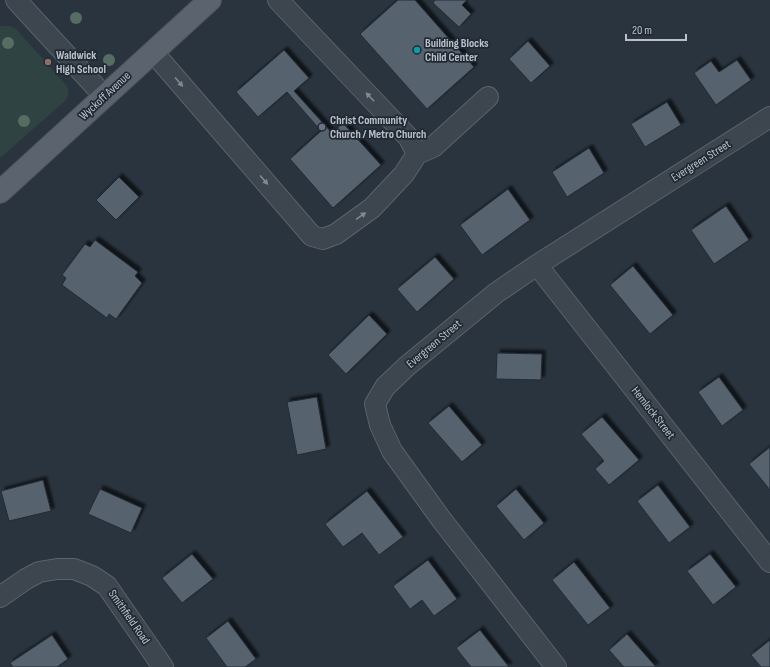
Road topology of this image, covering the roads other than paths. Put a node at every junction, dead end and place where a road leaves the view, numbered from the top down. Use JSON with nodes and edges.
{"nodes":[{"id":1,"x":16,"y":0,"type":"edge"},
{"id":2,"x":210,"y":0,"type":"edge"},
{"id":3,"x":278,"y":0,"type":"edge"},
{"id":4,"x":153,"y":52,"type":"junction"},
{"id":5,"x":105,"y":97,"type":"junction"},
{"id":6,"x":488,"y":97,"type":"dead end"},
{"id":7,"x":770,"y":117,"type":"edge"},
{"id":8,"x":417,"y":154,"type":"junction"},
{"id":9,"x":0,"y":192,"type":"edge"},
{"id":10,"x":537,"y":265,"type":"junction"},
{"id":11,"x":770,"y":562,"type":"edge"},
{"id":12,"x":0,"y":597,"type":"edge"},
{"id":13,"x":164,"y":667,"type":"edge"},
{"id":14,"x":556,"y":667,"type":"edge"}],
"edges":[{"from":1,"to":5,"type":"street"},
{"from":2,"to":4,"type":"main road","name":"Wyckoff Avenue"},
{"from":8,"to":3,"type":"street","one_way":true},
{"from":4,"to":5,"type":"main road","name":"Wyckoff Avenue"},
{"from":4,"to":8,"type":"street","one_way":true},
{"from":5,"to":9,"type":"main road","name":"Wyckoff Avenue"},
{"from":6,"to":8,"type":"street"},
{"from":7,"to":10,"type":"street","name":"Evergreen Street"},
{"from":10,"to":11,"type":"street","name":"Hemlock Street"},
{"from":10,"to":14,"type":"street","name":"Evergreen Street"},
{"from":12,"to":13,"type":"street","name":"Smithfield Road"}]}
